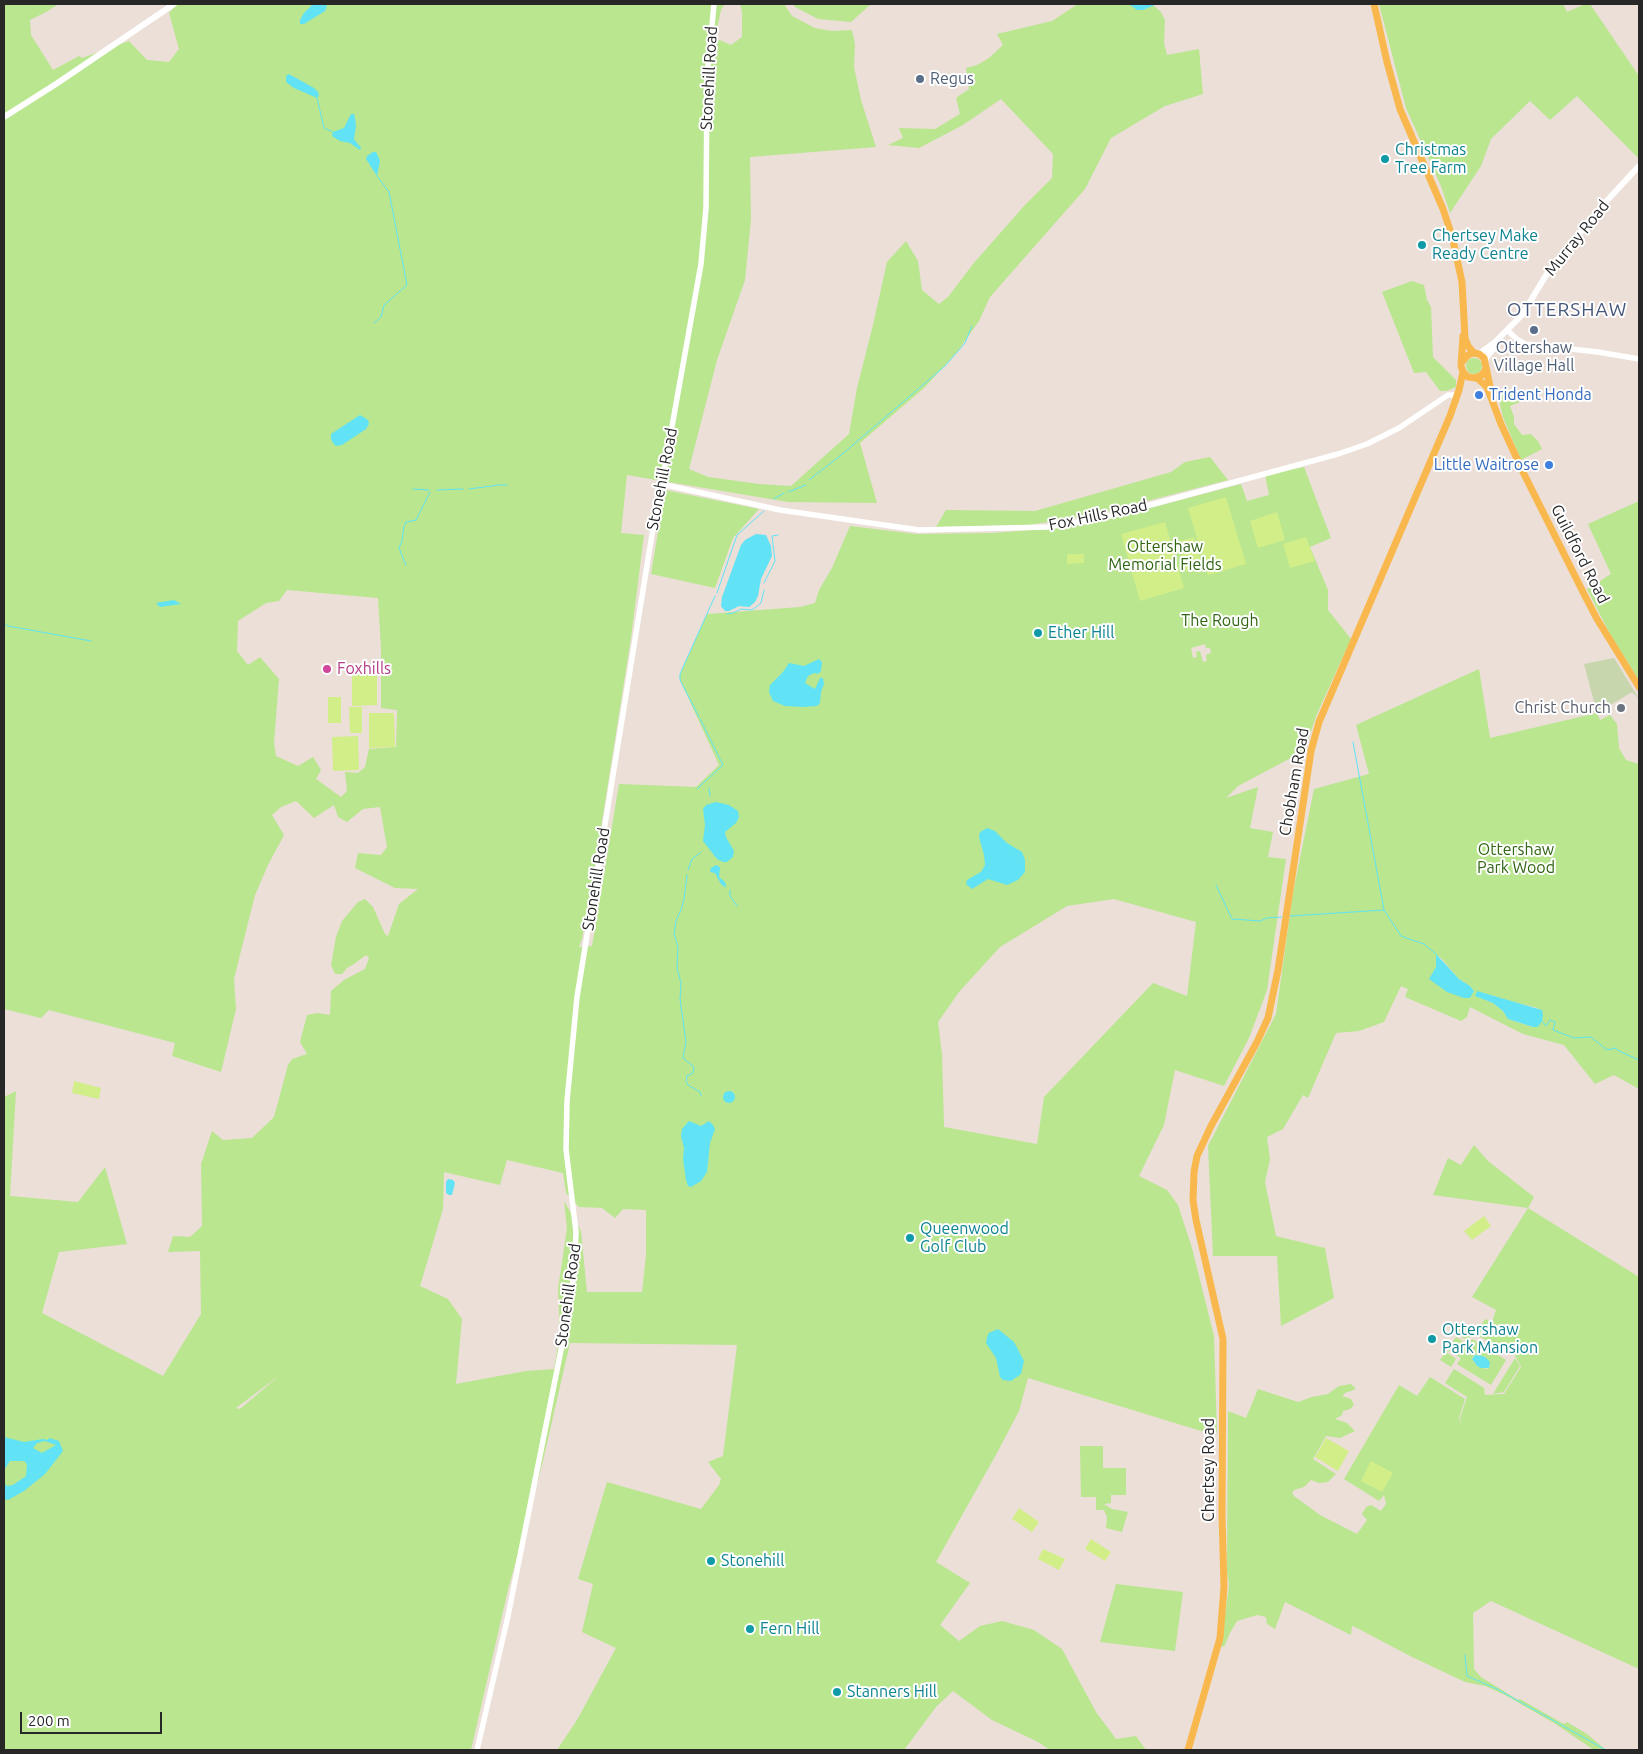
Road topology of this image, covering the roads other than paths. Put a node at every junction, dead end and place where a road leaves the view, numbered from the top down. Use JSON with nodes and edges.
{"nodes":[{"id":1,"x":174,"y":4,"type":"edge"},
{"id":2,"x":714,"y":4,"type":"edge"},
{"id":3,"x":1374,"y":4,"type":"edge"},
{"id":4,"x":4,"y":117,"type":"edge"},
{"id":5,"x":1639,"y":166,"type":"edge"},
{"id":6,"x":1464,"y":301,"type":"junction"},
{"id":7,"x":1509,"y":332,"type":"junction"},
{"id":8,"x":1476,"y":353,"type":"junction"},
{"id":9,"x":1639,"y":359,"type":"edge"},
{"id":10,"x":1463,"y":360,"type":"junction"},
{"id":11,"x":1485,"y":360,"type":"junction"},
{"id":12,"x":1486,"y":369,"type":"junction"},
{"id":13,"x":1463,"y":372,"type":"junction"},
{"id":14,"x":1474,"y":378,"type":"junction"},
{"id":15,"x":1458,"y":393,"type":"junction"},
{"id":16,"x":1504,"y":429,"type":"junction"},
{"id":17,"x":661,"y":484,"type":"junction"},
{"id":18,"x":1639,"y":687,"type":"edge"},
{"id":19,"x":1193,"y":1188,"type":"joint"},
{"id":20,"x":477,"y":1750,"type":"edge"},
{"id":21,"x":1188,"y":1750,"type":"edge"}],
"edges":[{"from":1,"to":4,"type":"main road"},
{"from":2,"to":17,"type":"street","name":"Stonehill Road"},
{"from":3,"to":6,"type":"main road"},
{"from":5,"to":7,"type":"main road","name":"Murray Road"},
{"from":6,"to":8,"type":"main road"},
{"from":6,"to":10,"type":"main road"},
{"from":7,"to":8,"type":"main road","name":"Murray Road"},
{"from":7,"to":9,"type":"street"},
{"from":7,"to":11,"type":"main road","name":"Murray Road"},
{"from":8,"to":10,"type":"main road"},
{"from":8,"to":11,"type":"main road"},
{"from":10,"to":13,"type":"main road"},
{"from":11,"to":12,"type":"main road"},
{"from":12,"to":14,"type":"main road"},
{"from":12,"to":16,"type":"main road","name":"Guildford Road"},
{"from":13,"to":14,"type":"main road"},
{"from":13,"to":15,"type":"main road","name":"Chobham Road"},
{"from":14,"to":15,"type":"main road","name":"Chobham Road"},
{"from":14,"to":16,"type":"main road","name":"Guildford Road"},
{"from":15,"to":17,"type":"street","name":"Fox Hills Road"},
{"from":15,"to":19,"type":"main road","name":"Chobham Road"},
{"from":16,"to":18,"type":"main road","name":"Guildford Road"},
{"from":17,"to":20,"type":"street","name":"Stonehill Road"},
{"from":19,"to":21,"type":"main road","name":"Chertsey Road"}]}
